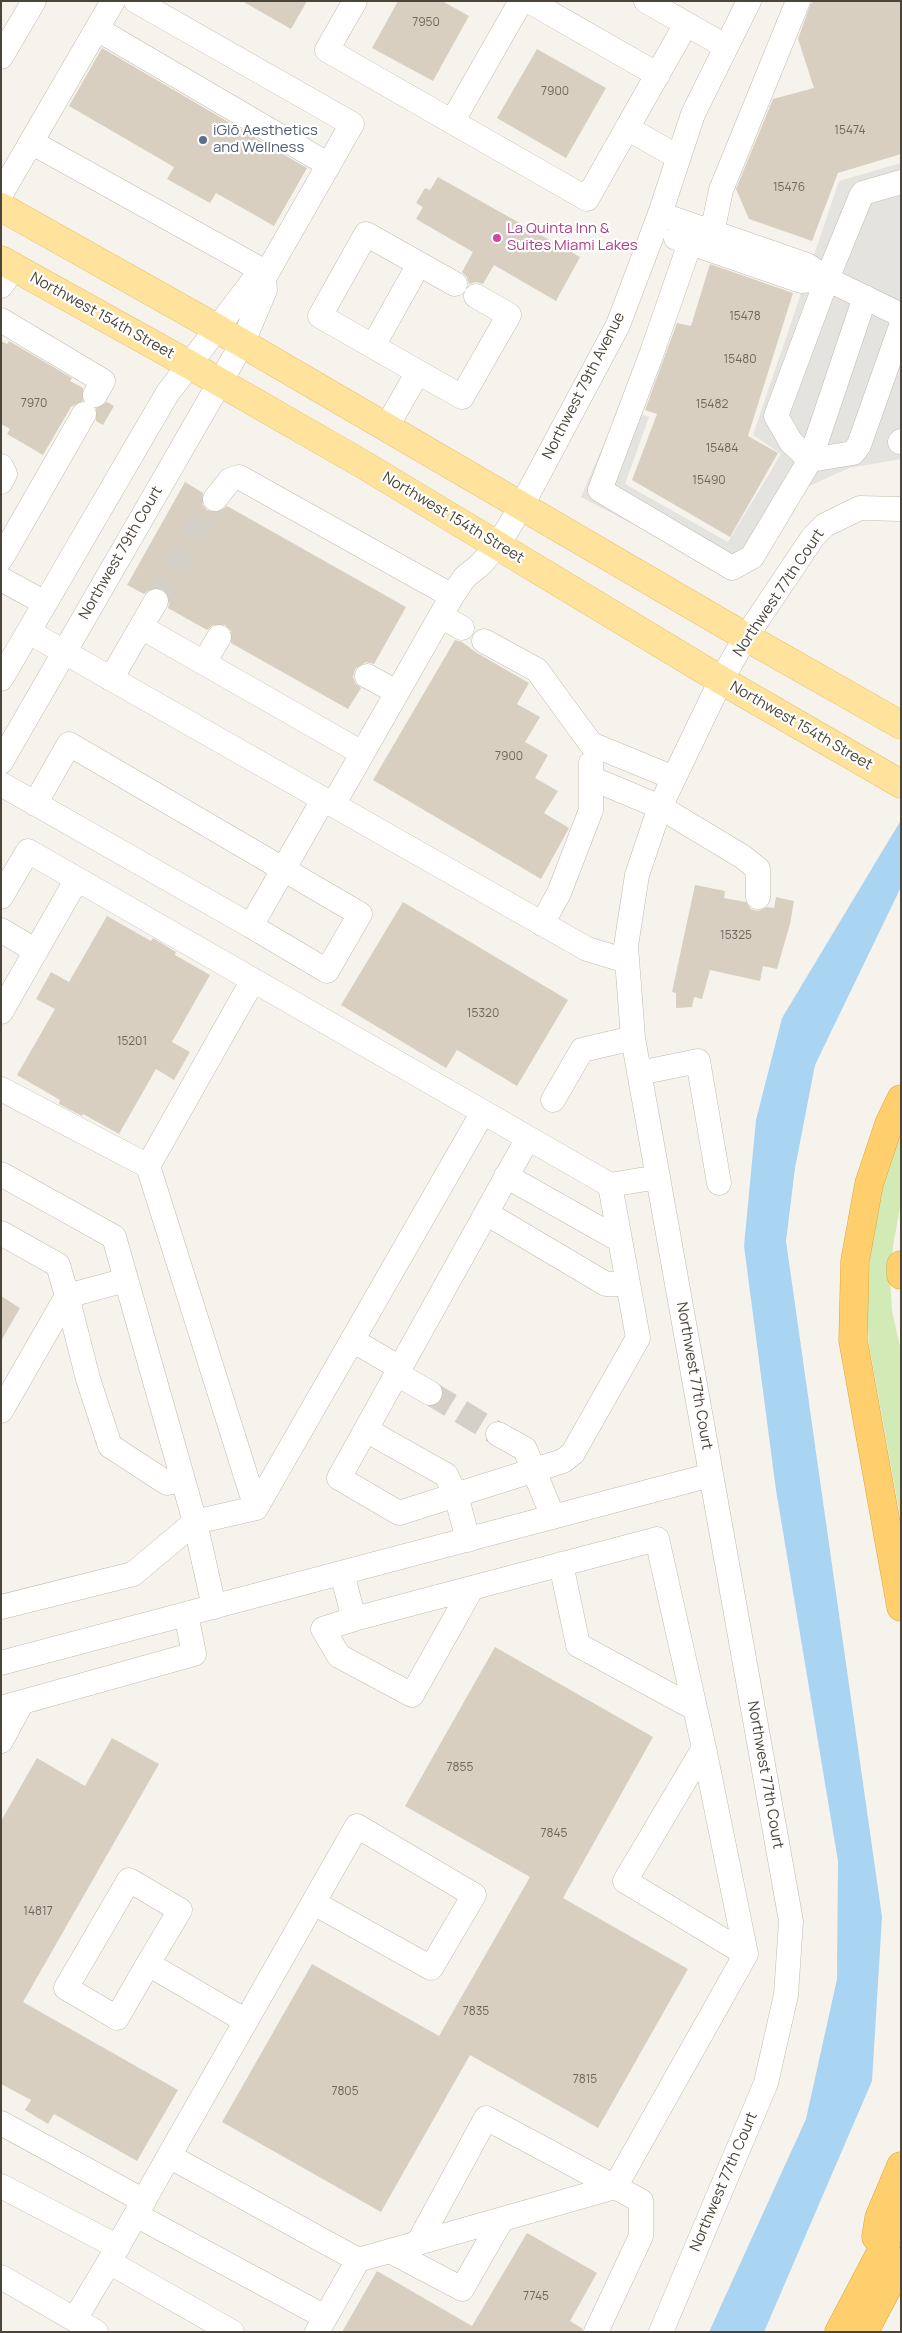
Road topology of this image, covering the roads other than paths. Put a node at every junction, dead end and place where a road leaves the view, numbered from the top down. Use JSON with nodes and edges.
{"nodes":[{"id":1,"x":34,"y":1,"type":"edge"},
{"id":2,"x":113,"y":1,"type":"edge"},
{"id":3,"x":136,"y":1,"type":"edge"},
{"id":4,"x":355,"y":1,"type":"edge"},
{"id":5,"x":521,"y":1,"type":"edge"},
{"id":6,"x":529,"y":1,"type":"edge"},
{"id":7,"x":646,"y":1,"type":"edge"},
{"id":8,"x":749,"y":1,"type":"edge"},
{"id":9,"x":798,"y":1,"type":"edge"},
{"id":10,"x":686,"y":24,"type":"junction"},
{"id":11,"x":97,"y":29,"type":"junction"},
{"id":12,"x":725,"y":46,"type":"junction"},
{"id":13,"x":1,"y":58,"type":"edge"},
{"id":14,"x":658,"y":75,"type":"junction"},
{"id":15,"x":452,"y":122,"type":"junction"},
{"id":16,"x":627,"y":128,"type":"junction"},
{"id":17,"x":31,"y":142,"type":"junction"},
{"id":18,"x":678,"y":157,"type":"junction"},
{"id":19,"x":329,"y":165,"type":"junction"},
{"id":20,"x":901,"y":182,"type":"edge"},
{"id":21,"x":1,"y":194,"type":"edge"},
{"id":22,"x":1,"y":207,"type":"edge"},
{"id":23,"x":657,"y":222,"type":"junction"},
{"id":24,"x":712,"y":233,"type":"junction"},
{"id":25,"x":690,"y":243,"type":"junction"},
{"id":26,"x":419,"y":264,"type":"junction"},
{"id":27,"x":5,"y":271,"type":"edge"},
{"id":28,"x":266,"y":275,"type":"junction"},
{"id":29,"x":827,"y":278,"type":"junction"},
{"id":30,"x":455,"y":284,"type":"dead end"},
{"id":31,"x":476,"y":296,"type":"dead end"},
{"id":32,"x":865,"y":297,"type":"junction"},
{"id":33,"x":901,"y":315,"type":"edge"},
{"id":34,"x":1,"y":320,"type":"edge"},
{"id":35,"x":901,"y":326,"type":"edge"},
{"id":36,"x":218,"y":329,"type":"junction"},
{"id":37,"x":242,"y":344,"type":"junction"},
{"id":38,"x":373,"y":346,"type":"junction"},
{"id":39,"x":190,"y":365,"type":"junction"},
{"id":40,"x":418,"y":372,"type":"junction"},
{"id":41,"x":220,"y":382,"type":"junction"},
{"id":42,"x":386,"y":428,"type":"junction"},
{"id":43,"x":810,"y":460,"type":"junction"},
{"id":44,"x":1,"y":466,"type":"edge"},
{"id":45,"x":1,"y":482,"type":"edge"},
{"id":46,"x":215,"y":499,"type":"tunnel mouth"},
{"id":47,"x":521,"y":507,"type":"junction"},
{"id":48,"x":901,"y":509,"type":"edge"},
{"id":49,"x":498,"y":545,"type":"junction"},
{"id":50,"x":1,"y":559,"type":"edge"},
{"id":51,"x":1,"y":579,"type":"edge"},
{"id":52,"x":156,"y":601,"type":"tunnel mouth"},
{"id":53,"x":45,"y":604,"type":"junction"},
{"id":54,"x":447,"y":606,"type":"junction"},
{"id":55,"x":141,"y":627,"type":"junction"},
{"id":56,"x":462,"y":628,"type":"dead end"},
{"id":57,"x":28,"y":632,"type":"junction"},
{"id":58,"x":219,"y":636,"type":"dead end"},
{"id":59,"x":746,"y":638,"type":"junction"},
{"id":60,"x":484,"y":641,"type":"dead end"},
{"id":61,"x":64,"y":652,"type":"junction"},
{"id":62,"x":204,"y":663,"type":"junction"},
{"id":63,"x":1,"y":679,"type":"edge"},
{"id":64,"x":111,"y":679,"type":"junction"},
{"id":65,"x":721,"y":680,"type":"junction"},
{"id":66,"x":364,"y":682,"type":"dead end"},
{"id":67,"x":393,"y":699,"type":"junction"},
{"id":68,"x":901,"y":725,"type":"edge"},
{"id":69,"x":591,"y":744,"type":"junction"},
{"id":70,"x":362,"y":754,"type":"junction"},
{"id":71,"x":1,"y":762,"type":"edge"},
{"id":72,"x":591,"y":778,"type":"junction"},
{"id":73,"x":674,"y":778,"type":"junction"},
{"id":74,"x":900,"y":783,"type":"edge"},
{"id":75,"x":1,"y":784,"type":"edge"},
{"id":76,"x":328,"y":803,"type":"junction"},
{"id":77,"x":36,"y":804,"type":"junction"},
{"id":78,"x":660,"y":807,"type":"junction"},
{"id":79,"x":284,"y":869,"type":"junction"},
{"id":80,"x":77,"y":879,"type":"junction"},
{"id":81,"x":1,"y":897,"type":"edge"},
{"id":82,"x":758,"y":897,"type":"dead end"},
{"id":83,"x":542,"y":924,"type":"junction"},
{"id":84,"x":251,"y":926,"type":"junction"},
{"id":85,"x":1,"y":930,"type":"edge"},
{"id":86,"x":36,"y":951,"type":"junction"},
{"id":87,"x":627,"y":961,"type":"junction"},
{"id":88,"x":253,"y":980,"type":"junction"},
{"id":89,"x":1,"y":1012,"type":"edge"},
{"id":90,"x":633,"y":1038,"type":"junction"},
{"id":91,"x":639,"y":1073,"type":"junction"},
{"id":92,"x":1,"y":1089,"type":"edge"},
{"id":93,"x":901,"y":1099,"type":"edge"},
{"id":94,"x":553,"y":1100,"type":"dead end"},
{"id":95,"x":483,"y":1112,"type":"junction"},
{"id":96,"x":528,"y":1138,"type":"junction"},
{"id":97,"x":148,"y":1166,"type":"junction"},
{"id":98,"x":1,"y":1174,"type":"edge"},
{"id":99,"x":506,"y":1176,"type":"junction"},
{"id":100,"x":658,"y":1177,"type":"junction"},
{"id":101,"x":719,"y":1183,"type":"dead end"},
{"id":102,"x":610,"y":1185,"type":"junction"},
{"id":103,"x":486,"y":1213,"type":"junction"},
{"id":104,"x":1,"y":1233,"type":"edge"},
{"id":105,"x":618,"y":1239,"type":"junction"},
{"id":106,"x":901,"y":1266,"type":"edge"},
{"id":107,"x":901,"y":1275,"type":"edge"},
{"id":108,"x":126,"y":1280,"type":"junction"},
{"id":109,"x":628,"y":1284,"type":"junction"},
{"id":110,"x":67,"y":1296,"type":"junction"},
{"id":111,"x":352,"y":1340,"type":"junction"},
{"id":112,"x":399,"y":1371,"type":"junction"},
{"id":113,"x":430,"y":1393,"type":"tunnel mouth"},
{"id":114,"x":1,"y":1411,"type":"edge"},
{"id":115,"x":366,"y":1430,"type":"junction"},
{"id":116,"x":498,"y":1434,"type":"tunnel mouth"},
{"id":117,"x":529,"y":1460,"type":"junction"},
{"id":118,"x":711,"y":1475,"type":"junction"},
{"id":119,"x":183,"y":1480,"type":"junction"},
{"id":120,"x":456,"y":1495,"type":"junction"},
{"id":121,"x":256,"y":1508,"type":"junction"},
{"id":122,"x":553,"y":1517,"type":"junction"},
{"id":123,"x":195,"y":1522,"type":"junction"},
{"id":124,"x":468,"y":1540,"type":"junction"},
{"id":125,"x":561,"y":1564,"type":"junction"},
{"id":126,"x":342,"y":1573,"type":"junction"},
{"id":127,"x":472,"y":1588,"type":"junction"},
{"id":128,"x":214,"y":1606,"type":"junction"},
{"id":129,"x":1,"y":1607,"type":"edge"},
{"id":130,"x":901,"y":1607,"type":"edge"},
{"id":131,"x":186,"y":1614,"type":"junction"},
{"id":132,"x":354,"y":1619,"type":"junction"},
{"id":133,"x":1,"y":1663,"type":"edge"},
{"id":134,"x":12,"y":1705,"type":"edge"},
{"id":135,"x":694,"y":1708,"type":"junction"},
{"id":136,"x":1,"y":1741,"type":"edge"},
{"id":137,"x":704,"y":1748,"type":"junction"},
{"id":138,"x":314,"y":1903,"type":"junction"},
{"id":139,"x":746,"y":1954,"type":"junction"},
{"id":140,"x":148,"y":1964,"type":"junction"},
{"id":141,"x":246,"y":2021,"type":"junction"},
{"id":142,"x":1,"y":2123,"type":"edge"},
{"id":143,"x":169,"y":2156,"type":"junction"},
{"id":144,"x":901,"y":2166,"type":"edge"},
{"id":145,"x":1,"y":2186,"type":"edge"},
{"id":146,"x":615,"y":2186,"type":"junction"},
{"id":147,"x":140,"y":2208,"type":"junction"},
{"id":148,"x":901,"y":2214,"type":"edge"},
{"id":149,"x":502,"y":2219,"type":"junction"},
{"id":150,"x":418,"y":2243,"type":"junction"},
{"id":151,"x":390,"y":2251,"type":"junction"},
{"id":152,"x":113,"y":2254,"type":"junction"},
{"id":153,"x":358,"y":2260,"type":"junction"},
{"id":154,"x":901,"y":2262,"type":"edge"},
{"id":155,"x":871,"y":2271,"type":"junction"},
{"id":156,"x":1,"y":2277,"type":"edge"},
{"id":157,"x":75,"y":2320,"type":"junction"},
{"id":158,"x":321,"y":2324,"type":"edge"},
{"id":159,"x":96,"y":2332,"type":"edge"},
{"id":160,"x":232,"y":2332,"type":"edge"},
{"id":161,"x":596,"y":2332,"type":"edge"},
{"id":162,"x":662,"y":2332,"type":"edge"},
{"id":163,"x":839,"y":2332,"type":"edge"},
{"id":164,"x":864,"y":2332,"type":"edge"}],
"edges":[{"from":1,"to":13,"type":"street"},
{"from":2,"to":11,"type":"street"},
{"from":3,"to":19,"type":"street"},
{"from":4,"to":15,"type":"street"},
{"from":5,"to":15,"type":"street"},
{"from":6,"to":14,"type":"street"},
{"from":7,"to":10,"type":"street"},
{"from":8,"to":12,"type":"street","name":"Northwest 79th Avenue"},
{"from":9,"to":24,"type":"street"},
{"from":10,"to":12,"type":"street"},
{"from":10,"to":14,"type":"street"},
{"from":11,"to":17,"type":"street"},
{"from":11,"to":19,"type":"street"},
{"from":12,"to":18,"type":"street","name":"Northwest 79th Avenue"},
{"from":14,"to":16,"type":"street"},
{"from":15,"to":16,"type":"street"},
{"from":16,"to":18,"type":"street"},
{"from":17,"to":21,"type":"street"},
{"from":17,"to":28,"type":"street"},
{"from":18,"to":23,"type":"street","name":"Northwest 79th Avenue"},
{"from":19,"to":28,"type":"street"},
{"from":20,"to":29,"type":"street"},
{"from":22,"to":36,"type":"main road"},
{"from":23,"to":24,"type":"street"},
{"from":23,"to":25,"type":"street"},
{"from":23,"to":47,"type":"street","name":"Northwest 79th Avenue"},
{"from":24,"to":29,"type":"street"},
{"from":25,"to":29,"type":"street"},
{"from":25,"to":43,"type":"street"},
{"from":26,"to":30,"type":"street"},
{"from":26,"to":38,"type":"street"},
{"from":26,"to":38,"type":"street"},
{"from":27,"to":39,"type":"main road","name":"Northwest 154th Street"},
{"from":28,"to":36,"type":"street"},
{"from":28,"to":37,"type":"street","name":"Northwest 79th Court"},
{"from":29,"to":32,"type":"street"},
{"from":29,"to":43,"type":"street"},
{"from":31,"to":40,"type":"street"},
{"from":32,"to":33,"type":"street"},
{"from":32,"to":43,"type":"street"},
{"from":34,"to":50,"type":"street"},
{"from":35,"to":43,"type":"street"},
{"from":36,"to":37,"type":"main road"},
{"from":36,"to":39,"type":"street"},
{"from":37,"to":41,"type":"street","name":"Northwest 79th Court"},
{"from":37,"to":42,"type":"main road"},
{"from":38,"to":40,"type":"street"},
{"from":39,"to":41,"type":"main road","name":"Northwest 154th Street"},
{"from":39,"to":53,"type":"street"},
{"from":40,"to":42,"type":"street"},
{"from":41,"to":49,"type":"main road","name":"Northwest 154th Street"},
{"from":41,"to":61,"type":"street","name":"Northwest 79th Court"},
{"from":42,"to":47,"type":"main road"},
{"from":44,"to":45,"type":"street"},
{"from":46,"to":54,"type":"street"},
{"from":47,"to":49,"type":"street","name":"Northwest 79th Avenue"},
{"from":47,"to":59,"type":"main road"},
{"from":48,"to":59,"type":"street","name":"Northwest 77th Court"},
{"from":49,"to":54,"type":"street","name":"Northwest 79th Avenue"},
{"from":49,"to":65,"type":"main road","name":"Northwest 154th Street"},
{"from":51,"to":53,"type":"street"},
{"from":52,"to":55,"type":"street"},
{"from":53,"to":57,"type":"street"},
{"from":54,"to":56,"type":"street"},
{"from":54,"to":67,"type":"street","name":"Northwest 79th Avenue"},
{"from":55,"to":62,"type":"street"},
{"from":55,"to":64,"type":"street"},
{"from":57,"to":61,"type":"street"},
{"from":57,"to":63,"type":"street"},
{"from":58,"to":62,"type":"street"},
{"from":59,"to":65,"type":"street","name":"Northwest 77th Court"},
{"from":59,"to":68,"type":"main road"},
{"from":60,"to":69,"type":"street"},
{"from":61,"to":64,"type":"street"},
{"from":61,"to":71,"type":"street","name":"Northwest 79th Court"},
{"from":62,"to":70,"type":"street"},
{"from":64,"to":76,"type":"street"},
{"from":65,"to":73,"type":"street","name":"Northwest 77th Court"},
{"from":65,"to":74,"type":"main road","name":"Northwest 154th Street"},
{"from":66,"to":67,"type":"street"},
{"from":67,"to":70,"type":"street","name":"Northwest 79th Avenue"},
{"from":69,"to":72,"type":"street"},
{"from":69,"to":73,"type":"street"},
{"from":70,"to":76,"type":"street","name":"Northwest 79th Avenue"},
{"from":72,"to":78,"type":"street"},
{"from":72,"to":83,"type":"street"},
{"from":73,"to":78,"type":"street","name":"Northwest 77th Court"},
{"from":75,"to":77,"type":"street"},
{"from":76,"to":79,"type":"street","name":"Northwest 79th Avenue"},
{"from":76,"to":83,"type":"street"},
{"from":77,"to":79,"type":"street"},
{"from":77,"to":84,"type":"street"},
{"from":78,"to":82,"type":"street"},
{"from":78,"to":87,"type":"street","name":"Northwest 77th Court"},
{"from":79,"to":84,"type":"street","name":"Northwest 79th Avenue"},
{"from":79,"to":84,"type":"street"},
{"from":80,"to":81,"type":"street"},
{"from":80,"to":86,"type":"street"},
{"from":80,"to":88,"type":"street"},
{"from":83,"to":87,"type":"street"},
{"from":85,"to":86,"type":"street"},
{"from":86,"to":89,"type":"street"},
{"from":87,"to":90,"type":"street","name":"Northwest 77th Court"},
{"from":88,"to":95,"type":"street"},
{"from":88,"to":97,"type":"street"},
{"from":90,"to":91,"type":"street","name":"Northwest 77th Court"},
{"from":90,"to":94,"type":"street"},
{"from":91,"to":100,"type":"street","name":"Northwest 77th Court"},
{"from":91,"to":101,"type":"street"},
{"from":92,"to":97,"type":"street"},
{"from":93,"to":130,"type":"highway"},
{"from":95,"to":96,"type":"street"},
{"from":95,"to":111,"type":"street"},
{"from":96,"to":99,"type":"street"},
{"from":96,"to":102,"type":"street"},
{"from":97,"to":121,"type":"street"},
{"from":98,"to":108,"type":"street"},
{"from":99,"to":103,"type":"street"},
{"from":99,"to":105,"type":"street"},
{"from":100,"to":102,"type":"street"},
{"from":100,"to":118,"type":"street","name":"Northwest 77th Court"},
{"from":102,"to":105,"type":"street"},
{"from":103,"to":109,"type":"street"},
{"from":103,"to":112,"type":"street"},
{"from":104,"to":110,"type":"street"},
{"from":105,"to":109,"type":"street"},
{"from":106,"to":107,"type":"highway"},
{"from":108,"to":110,"type":"street"},
{"from":108,"to":119,"type":"street"},
{"from":109,"to":117,"type":"street"},
{"from":110,"to":114,"type":"street"},
{"from":110,"to":119,"type":"street"},
{"from":111,"to":112,"type":"street"},
{"from":111,"to":121,"type":"street"},
{"from":112,"to":113,"type":"street"},
{"from":112,"to":115,"type":"street"},
{"from":115,"to":120,"type":"street"},
{"from":115,"to":120,"type":"street"},
{"from":116,"to":117,"type":"street"},
{"from":117,"to":120,"type":"street"},
{"from":117,"to":122,"type":"street"},
{"from":118,"to":122,"type":"street"},
{"from":118,"to":162,"type":"street","name":"Northwest 77th Court"},
{"from":119,"to":123,"type":"street"},
{"from":120,"to":124,"type":"street"},
{"from":121,"to":123,"type":"street"},
{"from":122,"to":124,"type":"street"},
{"from":123,"to":128,"type":"street"},
{"from":123,"to":129,"type":"street"},
{"from":124,"to":126,"type":"street"},
{"from":125,"to":127,"type":"street"},
{"from":125,"to":135,"type":"street"},
{"from":125,"to":135,"type":"street"},
{"from":126,"to":128,"type":"street"},
{"from":126,"to":132,"type":"street"},
{"from":127,"to":132,"type":"street"},
{"from":127,"to":132,"type":"street"},
{"from":128,"to":131,"type":"street"},
{"from":131,"to":133,"type":"street"},
{"from":131,"to":134,"type":"street"},
{"from":134,"to":136,"type":"street"},
{"from":135,"to":137,"type":"street"},
{"from":137,"to":139,"type":"street"},
{"from":137,"to":139,"type":"street"},
{"from":138,"to":138,"type":"street"},
{"from":138,"to":141,"type":"street"},
{"from":139,"to":146,"type":"street"},
{"from":140,"to":140,"type":"street"},
{"from":140,"to":141,"type":"street"},
{"from":141,"to":143,"type":"street"},
{"from":142,"to":147,"type":"street"},
{"from":143,"to":147,"type":"street"},
{"from":143,"to":153,"type":"street"},
{"from":144,"to":155,"type":"highway"},
{"from":145,"to":152,"type":"street"},
{"from":146,"to":149,"type":"street"},
{"from":146,"to":150,"type":"street"},
{"from":146,"to":161,"type":"street"},
{"from":147,"to":152,"type":"street"},
{"from":147,"to":158,"type":"street"},
{"from":148,"to":155,"type":"highway"},
{"from":149,"to":150,"type":"street"},
{"from":149,"to":151,"type":"street"},
{"from":150,"to":151,"type":"street"},
{"from":151,"to":153,"type":"street"},
{"from":152,"to":157,"type":"street"},
{"from":152,"to":160,"type":"street"},
{"from":153,"to":158,"type":"street"},
{"from":154,"to":164,"type":"highway"},
{"from":155,"to":163,"type":"highway"},
{"from":156,"to":157,"type":"street"},
{"from":157,"to":159,"type":"street"}]}
